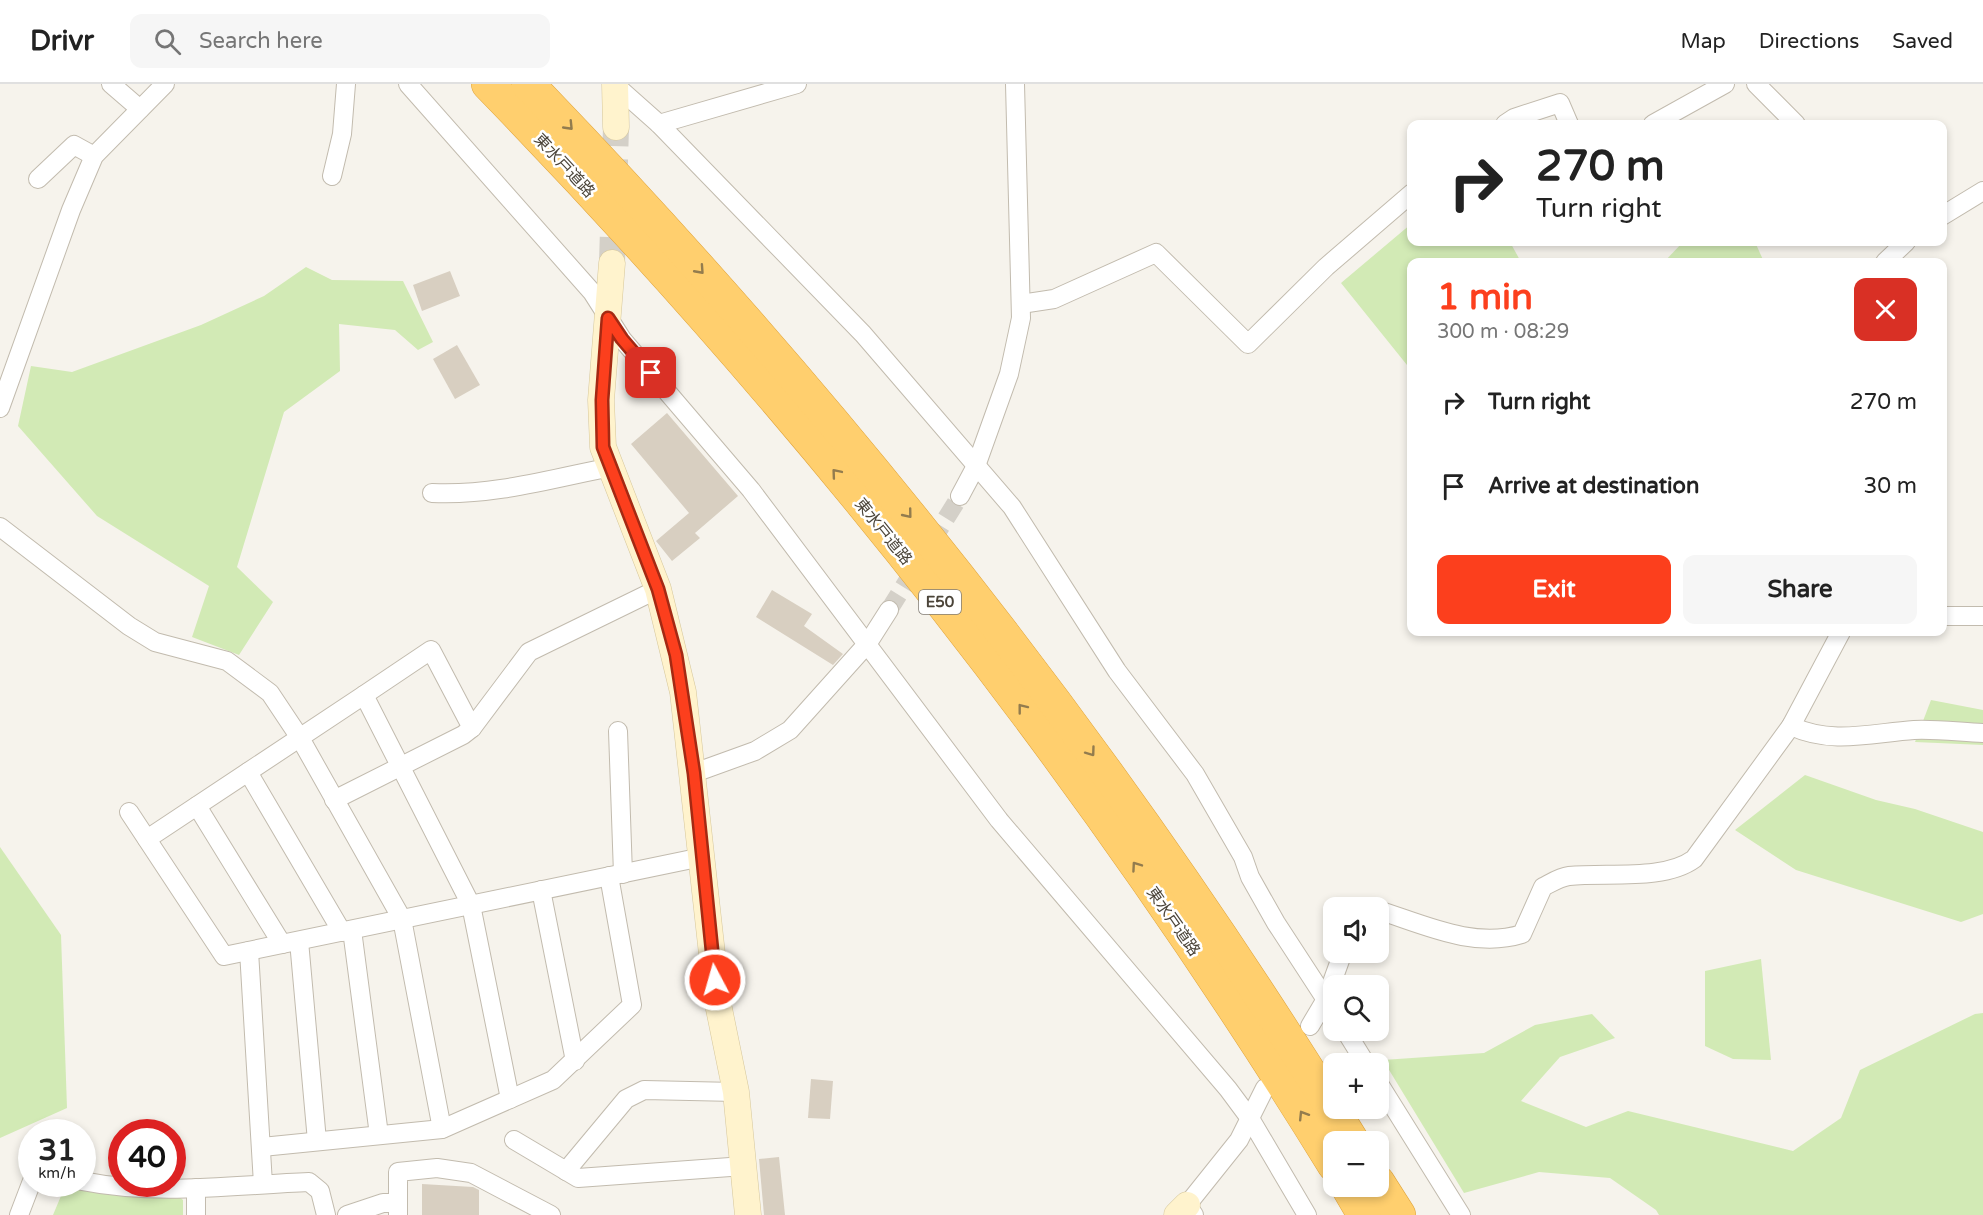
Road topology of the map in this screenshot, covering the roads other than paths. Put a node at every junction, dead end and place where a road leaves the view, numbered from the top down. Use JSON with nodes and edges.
{"nodes":[{"id":1,"x":111,"y":84,"type":"edge"},
{"id":2,"x":165,"y":84,"type":"edge"},
{"id":3,"x":346,"y":84,"type":"edge"},
{"id":4,"x":408,"y":84,"type":"edge"},
{"id":5,"x":488,"y":84,"type":"edge"},
{"id":6,"x":528,"y":84,"type":"edge"},
{"id":7,"x":615,"y":84,"type":"edge"},
{"id":8,"x":797,"y":84,"type":"edge"},
{"id":9,"x":1015,"y":84,"type":"edge"},
{"id":10,"x":1725,"y":84,"type":"edge"},
{"id":11,"x":1756,"y":84,"type":"edge"},
{"id":12,"x":140,"y":110,"type":"junction"},
{"id":13,"x":1510,"y":120,"type":"edge"},
{"id":14,"x":1567,"y":120,"type":"edge"},
{"id":15,"x":1660,"y":120,"type":"edge"},
{"id":16,"x":1792,"y":120,"type":"edge"},
{"id":17,"x":659,"y":124,"type":"junction"},
{"id":18,"x":616,"y":127,"type":"tunnel mouth"},
{"id":19,"x":94,"y":156,"type":"junction"},
{"id":20,"x":332,"y":176,"type":"dead end"},
{"id":21,"x":38,"y":179,"type":"dead end"},
{"id":22,"x":1983,"y":191,"type":"edge"},
{"id":23,"x":1407,"y":197,"type":"edge"},
{"id":24,"x":1947,"y":213,"type":"edge"},
{"id":25,"x":1902,"y":246,"type":"edge"},
{"id":26,"x":1889,"y":258,"type":"edge"},
{"id":27,"x":612,"y":263,"type":"tunnel mouth"},
{"id":28,"x":1021,"y":304,"type":"junction"},
{"id":29,"x":608,"y":318,"type":"junction"},
{"id":30,"x":6,"y":372,"type":"edge"},
{"id":31,"x":0,"y":408,"type":"edge"},
{"id":32,"x":976,"y":466,"type":"junction"},
{"id":33,"x":611,"y":467,"type":"junction"},
{"id":34,"x":432,"y":492,"type":"dead end"},
{"id":35,"x":960,"y":496,"type":"tunnel mouth"},
{"id":36,"x":0,"y":527,"type":"edge"},
{"id":37,"x":658,"y":589,"type":"junction"},
{"id":38,"x":889,"y":610,"type":"tunnel mouth"},
{"id":39,"x":1947,"y":616,"type":"edge"},
{"id":40,"x":1983,"y":616,"type":"edge"},
{"id":41,"x":1838,"y":636,"type":"edge"},
{"id":42,"x":868,"y":643,"type":"junction"},
{"id":43,"x":364,"y":695,"type":"junction"},
{"id":44,"x":1791,"y":726,"type":"junction"},
{"id":45,"x":472,"y":728,"type":"junction"},
{"id":46,"x":618,"y":731,"type":"dead end"},
{"id":47,"x":1983,"y":733,"type":"edge"},
{"id":48,"x":300,"y":738,"type":"junction"},
{"id":49,"x":401,"y":767,"type":"junction"},
{"id":50,"x":248,"y":772,"type":"junction"},
{"id":51,"x":694,"y":773,"type":"junction"},
{"id":52,"x":334,"y":800,"type":"junction"},
{"id":53,"x":197,"y":806,"type":"junction"},
{"id":54,"x":129,"y":812,"type":"dead end"},
{"id":55,"x":147,"y":839,"type":"junction"},
{"id":56,"x":702,"y":857,"type":"junction"},
{"id":57,"x":616,"y":875,"type":"junction"},
{"id":58,"x":541,"y":890,"type":"junction"},
{"id":59,"x":471,"y":905,"type":"junction"},
{"id":60,"x":1389,"y":913,"type":"edge"},
{"id":61,"x":402,"y":919,"type":"junction"},
{"id":62,"x":347,"y":931,"type":"junction"},
{"id":63,"x":291,"y":942,"type":"junction"},
{"id":64,"x":249,"y":951,"type":"junction"},
{"id":65,"x":1323,"y":995,"type":"edge"},
{"id":66,"x":1323,"y":1013,"type":"edge"},
{"id":67,"x":1310,"y":1026,"type":"dead end"},
{"id":68,"x":575,"y":1061,"type":"junction"},
{"id":69,"x":1265,"y":1088,"type":"dead end"},
{"id":70,"x":736,"y":1092,"type":"junction"},
{"id":71,"x":510,"y":1099,"type":"junction"},
{"id":72,"x":1389,"y":1100,"type":"edge"},
{"id":73,"x":1251,"y":1120,"type":"junction"},
{"id":74,"x":442,"y":1129,"type":"junction"},
{"id":75,"x":1346,"y":1131,"type":"edge"},
{"id":76,"x":379,"y":1135,"type":"junction"},
{"id":77,"x":514,"y":1140,"type":"dead end"},
{"id":78,"x":317,"y":1141,"type":"junction"},
{"id":79,"x":262,"y":1147,"type":"junction"},
{"id":80,"x":1323,"y":1148,"type":"edge"},
{"id":81,"x":744,"y":1166,"type":"junction"},
{"id":82,"x":566,"y":1171,"type":"junction"},
{"id":83,"x":96,"y":1184,"type":"edge"},
{"id":84,"x":263,"y":1184,"type":"junction"},
{"id":85,"x":196,"y":1188,"type":"junction"},
{"id":86,"x":26,"y":1197,"type":"edge"},
{"id":87,"x":1353,"y":1197,"type":"edge"},
{"id":88,"x":1388,"y":1197,"type":"edge"},
{"id":89,"x":398,"y":1209,"type":"edge"},
{"id":90,"x":1186,"y":1212,"type":"edge"},
{"id":91,"x":19,"y":1215,"type":"edge"},
{"id":92,"x":196,"y":1215,"type":"edge"},
{"id":93,"x":326,"y":1215,"type":"edge"},
{"id":94,"x":347,"y":1215,"type":"edge"},
{"id":95,"x":551,"y":1215,"type":"edge"},
{"id":96,"x":748,"y":1215,"type":"edge"},
{"id":97,"x":1306,"y":1215,"type":"edge"},
{"id":98,"x":1364,"y":1215,"type":"edge"},
{"id":99,"x":1399,"y":1215,"type":"edge"},
{"id":100,"x":1461,"y":1215,"type":"edge"}],
"edges":[{"from":1,"to":12,"type":"street"},
{"from":2,"to":12,"type":"street"},
{"from":3,"to":20,"type":"street"},
{"from":4,"to":29,"type":"street"},
{"from":80,"to":5,"type":"highway","name":"東水戸道路","number":"E50","one_way":true},
{"from":6,"to":75,"type":"highway","name":"東水戸道路","number":"E50","one_way":true},
{"from":7,"to":17,"type":"street"},
{"from":7,"to":18,"type":"street"},
{"from":8,"to":17,"type":"street"},
{"from":9,"to":28,"type":"street"},
{"from":10,"to":15,"type":"street"},
{"from":11,"to":16,"type":"street"},
{"from":12,"to":19,"type":"street"},
{"from":13,"to":14,"type":"street"},
{"from":17,"to":32,"type":"street"},
{"from":19,"to":21,"type":"street"},
{"from":19,"to":30,"type":"street"},
{"from":22,"to":24,"type":"street"},
{"from":23,"to":28,"type":"street"},
{"from":25,"to":26,"type":"street"},
{"from":27,"to":29,"type":"street"},
{"from":28,"to":32,"type":"street"},
{"from":29,"to":33,"type":"street"},
{"from":29,"to":42,"type":"street"},
{"from":30,"to":31,"type":"street"},
{"from":32,"to":35,"type":"street"},
{"from":32,"to":65,"type":"street"},
{"from":33,"to":34,"type":"street"},
{"from":33,"to":37,"type":"street"},
{"from":36,"to":48,"type":"street"},
{"from":37,"to":45,"type":"street"},
{"from":37,"to":51,"type":"street"},
{"from":38,"to":42,"type":"street"},
{"from":39,"to":40,"type":"street"},
{"from":41,"to":44,"type":"street"},
{"from":42,"to":51,"type":"street"},
{"from":42,"to":73,"type":"street"},
{"from":43,"to":45,"type":"street"},
{"from":43,"to":48,"type":"street"},
{"from":43,"to":49,"type":"street"},
{"from":44,"to":47,"type":"street"},
{"from":44,"to":60,"type":"street"},
{"from":45,"to":49,"type":"street"},
{"from":46,"to":57,"type":"street"},
{"from":48,"to":50,"type":"street"},
{"from":48,"to":52,"type":"street"},
{"from":49,"to":52,"type":"street"},
{"from":49,"to":59,"type":"street"},
{"from":50,"to":53,"type":"street"},
{"from":50,"to":62,"type":"street"},
{"from":51,"to":56,"type":"street"},
{"from":52,"to":61,"type":"street"},
{"from":53,"to":55,"type":"street"},
{"from":53,"to":63,"type":"street"},
{"from":54,"to":55,"type":"street"},
{"from":55,"to":64,"type":"street"},
{"from":56,"to":57,"type":"street"},
{"from":56,"to":70,"type":"street"},
{"from":57,"to":58,"type":"street"},
{"from":57,"to":68,"type":"street"},
{"from":58,"to":59,"type":"street"},
{"from":58,"to":68,"type":"street"},
{"from":59,"to":61,"type":"street"},
{"from":59,"to":71,"type":"street"},
{"from":61,"to":62,"type":"street"},
{"from":61,"to":74,"type":"street"},
{"from":62,"to":63,"type":"street"},
{"from":62,"to":76,"type":"street"},
{"from":63,"to":64,"type":"street"},
{"from":63,"to":78,"type":"street"},
{"from":64,"to":79,"type":"street"},
{"from":66,"to":67,"type":"street"},
{"from":68,"to":71,"type":"street"},
{"from":69,"to":73,"type":"street"},
{"from":70,"to":81,"type":"street"},
{"from":70,"to":82,"type":"street"},
{"from":71,"to":74,"type":"street"},
{"from":72,"to":100,"type":"street"},
{"from":73,"to":90,"type":"street"},
{"from":73,"to":97,"type":"street"},
{"from":74,"to":76,"type":"street"},
{"from":76,"to":78,"type":"street"},
{"from":77,"to":82,"type":"street"},
{"from":78,"to":79,"type":"street"},
{"from":79,"to":84,"type":"street"},
{"from":81,"to":82,"type":"street"},
{"from":81,"to":96,"type":"street"},
{"from":83,"to":85,"type":"street"},
{"from":84,"to":85,"type":"street"},
{"from":84,"to":93,"type":"street"},
{"from":85,"to":92,"type":"street"},
{"from":86,"to":91,"type":"street"},
{"from":87,"to":98,"type":"highway"},
{"from":88,"to":99,"type":"highway"},
{"from":89,"to":94,"type":"street"},
{"from":89,"to":95,"type":"street"}]}
